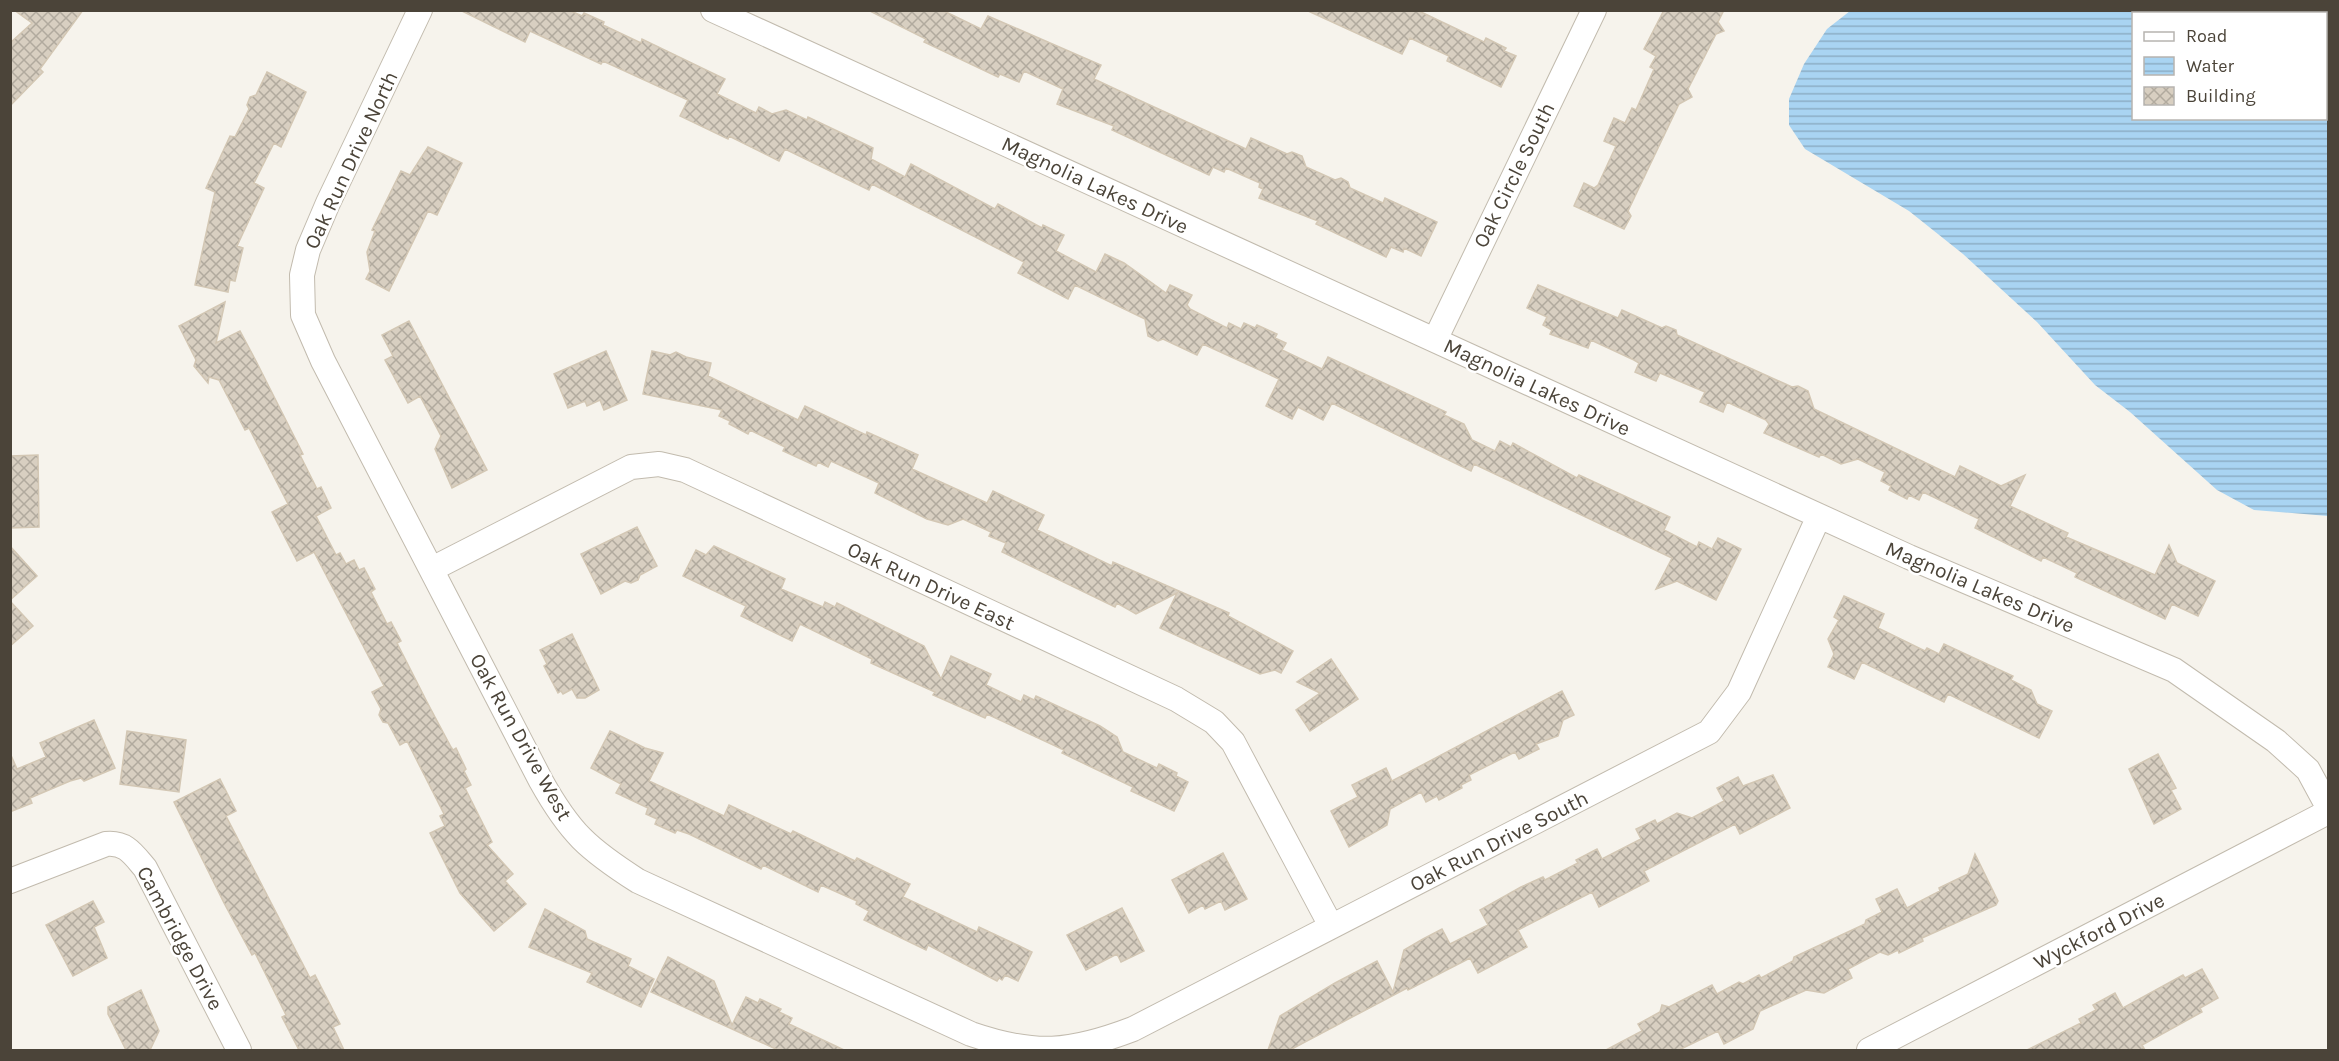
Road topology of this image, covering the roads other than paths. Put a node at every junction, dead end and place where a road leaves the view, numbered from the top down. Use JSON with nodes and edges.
{"nodes":[{"id":1,"x":420,"y":10,"type":"edge"},
{"id":2,"x":713,"y":10,"type":"edge"},
{"id":3,"x":1592,"y":11,"type":"edge"},
{"id":4,"x":303,"y":315,"type":"joint"},
{"id":5,"x":1435,"y":340,"type":"junction"},
{"id":6,"x":1819,"y":516,"type":"junction"},
{"id":7,"x":432,"y":569,"type":"junction"},
{"id":8,"x":2328,"y":807,"type":"edge"},
{"id":9,"x":2328,"y":812,"type":"edge"},
{"id":10,"x":10,"y":881,"type":"edge"},
{"id":11,"x":1331,"y":926,"type":"junction"},
{"id":12,"x":1899,"y":1044,"type":"edge"},
{"id":13,"x":1068,"y":1048,"type":"joint"},
{"id":14,"x":239,"y":1050,"type":"edge"},
{"id":15,"x":1869,"y":1050,"type":"edge"}],
"edges":[{"from":1,"to":4,"type":"street","name":"Oak Run Drive North"},
{"from":2,"to":5,"type":"street","name":"Magnolia Lakes Drive"},
{"from":3,"to":5,"type":"street","name":"Oak Circle South"},
{"from":4,"to":7,"type":"street","name":"Oak Run Drive West"},
{"from":5,"to":6,"type":"street","name":"Magnolia Lakes Drive"},
{"from":6,"to":8,"type":"street","name":"Magnolia Lakes Drive"},
{"from":6,"to":11,"type":"street","name":"Oak Run Drive South"},
{"from":7,"to":11,"type":"street","name":"Oak Run Drive East"},
{"from":7,"to":13,"type":"street","name":"Oak Run Drive West"},
{"from":9,"to":12,"type":"street","name":"Wyckford Drive"},
{"from":10,"to":14,"type":"street","name":"Cambridge Drive"},
{"from":11,"to":13,"type":"street","name":"Oak Run Drive South"},
{"from":12,"to":15,"type":"street","name":"Wyckford Drive"}]}
